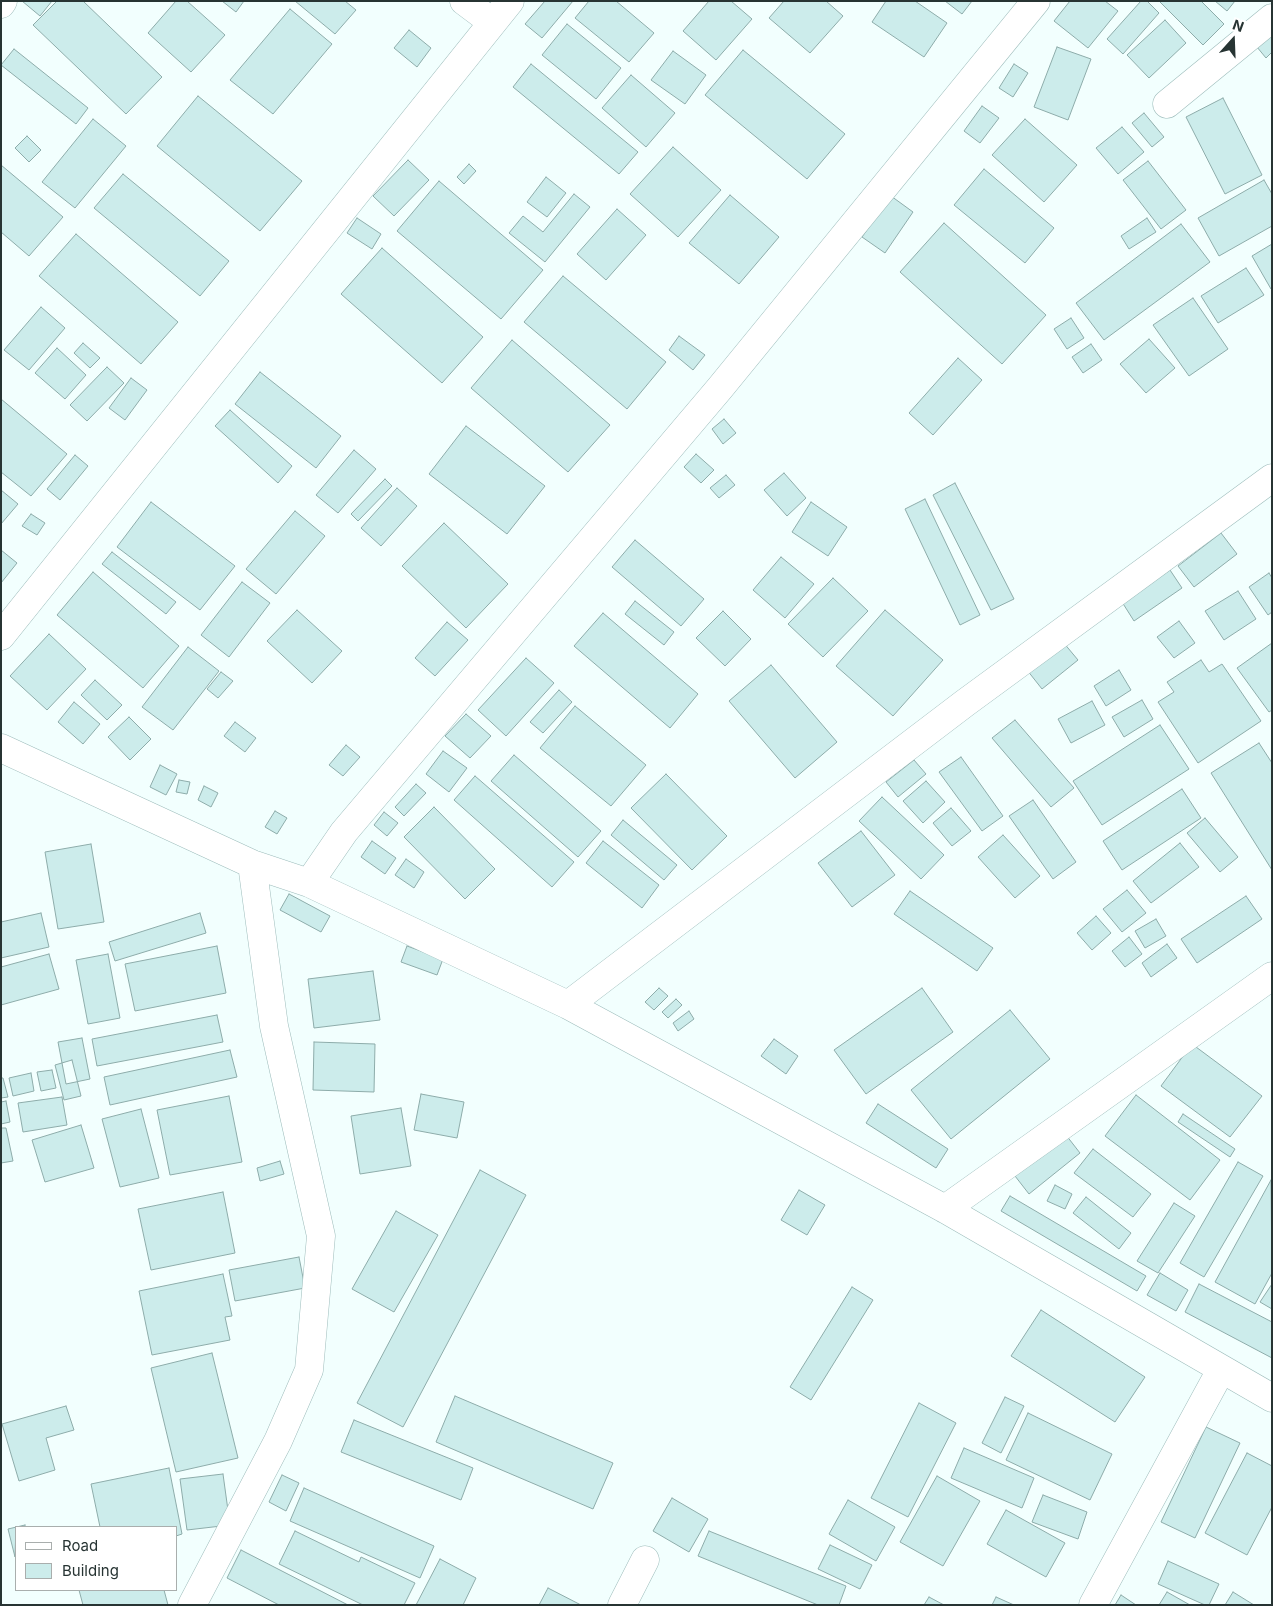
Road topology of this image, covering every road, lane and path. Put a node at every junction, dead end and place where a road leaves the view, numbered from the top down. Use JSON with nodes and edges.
{"nodes":[{"id":1,"x":464,"y":1,"type":"edge"},
{"id":2,"x":510,"y":1,"type":"edge"},
{"id":3,"x":1036,"y":1,"type":"edge"},
{"id":4,"x":1272,"y":18,"type":"edge"},
{"id":5,"x":492,"y":22,"type":"junction"},
{"id":6,"x":1167,"y":104,"type":"dead end"},
{"id":7,"x":1272,"y":478,"type":"edge"},
{"id":8,"x":1,"y":636,"type":"edge"},
{"id":9,"x":1,"y":748,"type":"edge"},
{"id":10,"x":252,"y":864,"type":"junction"},
{"id":11,"x":309,"y":883,"type":"junction"},
{"id":12,"x":1272,"y":976,"type":"edge"},
{"id":13,"x":568,"y":1005,"type":"junction"},
{"id":14,"x":945,"y":1209,"type":"junction"},
{"id":15,"x":1221,"y":1370,"type":"junction"},
{"id":16,"x":1272,"y":1398,"type":"edge"},
{"id":17,"x":645,"y":1560,"type":"dead end"},
{"id":18,"x":192,"y":1605,"type":"edge"},
{"id":19,"x":622,"y":1605,"type":"edge"},
{"id":20,"x":1093,"y":1605,"type":"edge"}],
"edges":[{"from":1,"to":5,"type":"street"},
{"from":2,"to":5,"type":"street"},
{"from":3,"to":11,"type":"street"},
{"from":4,"to":6,"type":"street"},
{"from":5,"to":8,"type":"street"},
{"from":7,"to":13,"type":"street"},
{"from":9,"to":10,"type":"street"},
{"from":10,"to":11,"type":"street"},
{"from":10,"to":18,"type":"street"},
{"from":11,"to":13,"type":"street"},
{"from":12,"to":14,"type":"street"},
{"from":13,"to":14,"type":"street"},
{"from":14,"to":15,"type":"street"},
{"from":15,"to":16,"type":"street"},
{"from":15,"to":20,"type":"street"},
{"from":17,"to":19,"type":"street"}]}
